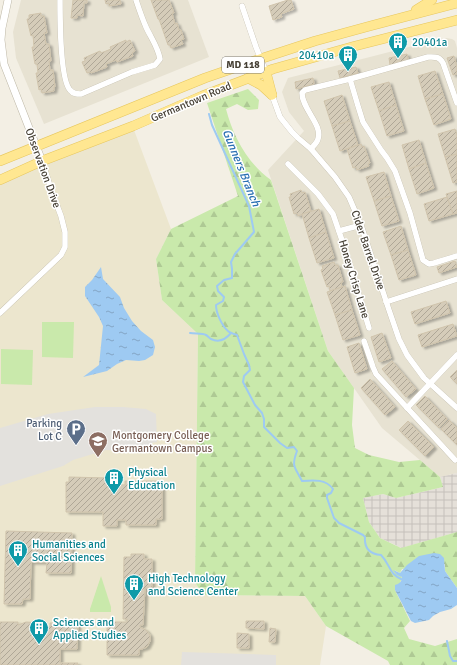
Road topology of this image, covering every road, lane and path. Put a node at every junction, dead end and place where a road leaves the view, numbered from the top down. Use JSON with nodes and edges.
{"nodes":[{"id":1,"x":8,"y":0,"type":"edge"},
{"id":2,"x":54,"y":0,"type":"edge"},
{"id":3,"x":60,"y":0,"type":"edge"},
{"id":4,"x":136,"y":0,"type":"edge"},
{"id":5,"x":432,"y":0,"type":"edge"},
{"id":6,"x":457,"y":3,"type":"edge"},
{"id":7,"x":242,"y":6,"type":"dead end"},
{"id":8,"x":407,"y":16,"type":"junction"},
{"id":9,"x":457,"y":20,"type":"edge"},
{"id":10,"x":260,"y":59,"type":"junction"},
{"id":11,"x":266,"y":72,"type":"junction"},
{"id":12,"x":248,"y":78,"type":"junction"},
{"id":13,"x":350,"y":79,"type":"junction"},
{"id":14,"x":272,"y":96,"type":"junction"},
{"id":15,"x":457,"y":103,"type":"edge"},
{"id":16,"x":36,"y":145,"type":"junction"},
{"id":17,"x":311,"y":149,"type":"junction"},
{"id":18,"x":0,"y":160,"type":"edge"},
{"id":19,"x":42,"y":161,"type":"junction"},
{"id":20,"x":288,"y":164,"type":"dead end"},
{"id":21,"x":0,"y":180,"type":"edge"},
{"id":22,"x":361,"y":225,"type":"junction"},
{"id":23,"x":339,"y":231,"type":"junction"},
{"id":24,"x":457,"y":256,"type":"edge"},
{"id":25,"x":457,"y":279,"type":"edge"},
{"id":26,"x":386,"y":302,"type":"junction"},
{"id":27,"x":0,"y":313,"type":"edge"},
{"id":28,"x":369,"y":328,"type":"dead end"},
{"id":29,"x":364,"y":341,"type":"dead end"},
{"id":30,"x":456,"y":358,"type":"edge"},
{"id":31,"x":430,"y":383,"type":"junction"},
{"id":32,"x":407,"y":408,"type":"junction"},
{"id":33,"x":457,"y":408,"type":"edge"},
{"id":34,"x":455,"y":460,"type":"dead end"}],
"edges":[{"from":1,"to":16,"type":"street","name":"Observation Drive"},
{"from":2,"to":3,"type":"street"},
{"from":3,"to":4,"type":"street"},
{"from":5,"to":8,"type":"main road"},
{"from":6,"to":8,"type":"main road","name":"Germantown Road","number":"MD 118"},
{"from":7,"to":10,"type":"street"},
{"from":8,"to":10,"type":"main road","name":"Germantown Road","number":"MD 118"},
{"from":9,"to":11,"type":"main road","name":"Germantown Road","number":"MD 118"},
{"from":10,"to":11,"type":"street"},
{"from":10,"to":16,"type":"main road","name":"Germantown Road","number":"MD 118"},
{"from":11,"to":12,"type":"main road","name":"Germantown Road","number":"MD 118"},
{"from":11,"to":14,"type":"main road"},
{"from":12,"to":14,"type":"main road"},
{"from":12,"to":19,"type":"main road","name":"Germantown Road","number":"MD 118"},
{"from":13,"to":15,"type":"street"},
{"from":13,"to":17,"type":"street"},
{"from":13,"to":24,"type":"street"},
{"from":14,"to":17,"type":"street","name":"Cider Barrel Drive"},
{"from":16,"to":18,"type":"main road","name":"Germantown Road","number":"MD 118"},
{"from":16,"to":19,"type":"street","name":"Observation Drive"},
{"from":17,"to":22,"type":"street","name":"Cider Barrel Drive"},
{"from":19,"to":21,"type":"main road","name":"Germantown Road","number":"MD 118"},
{"from":19,"to":27,"type":"street","name":"Observation Drive"},
{"from":20,"to":23,"type":"street","name":"Honey Crisp Lane"},
{"from":22,"to":23,"type":"street","name":"Honey Crisp Lane"},
{"from":22,"to":26,"type":"street","name":"Cider Barrel Drive"},
{"from":23,"to":28,"type":"street","name":"Honey Crisp Lane"},
{"from":25,"to":26,"type":"street"},
{"from":26,"to":31,"type":"street","name":"Cider Barrel Drive"},
{"from":29,"to":32,"type":"street"},
{"from":30,"to":31,"type":"street"},
{"from":31,"to":32,"type":"street"},
{"from":31,"to":33,"type":"street","name":"Cider Barrel Drive"},
{"from":32,"to":34,"type":"street"}]}
